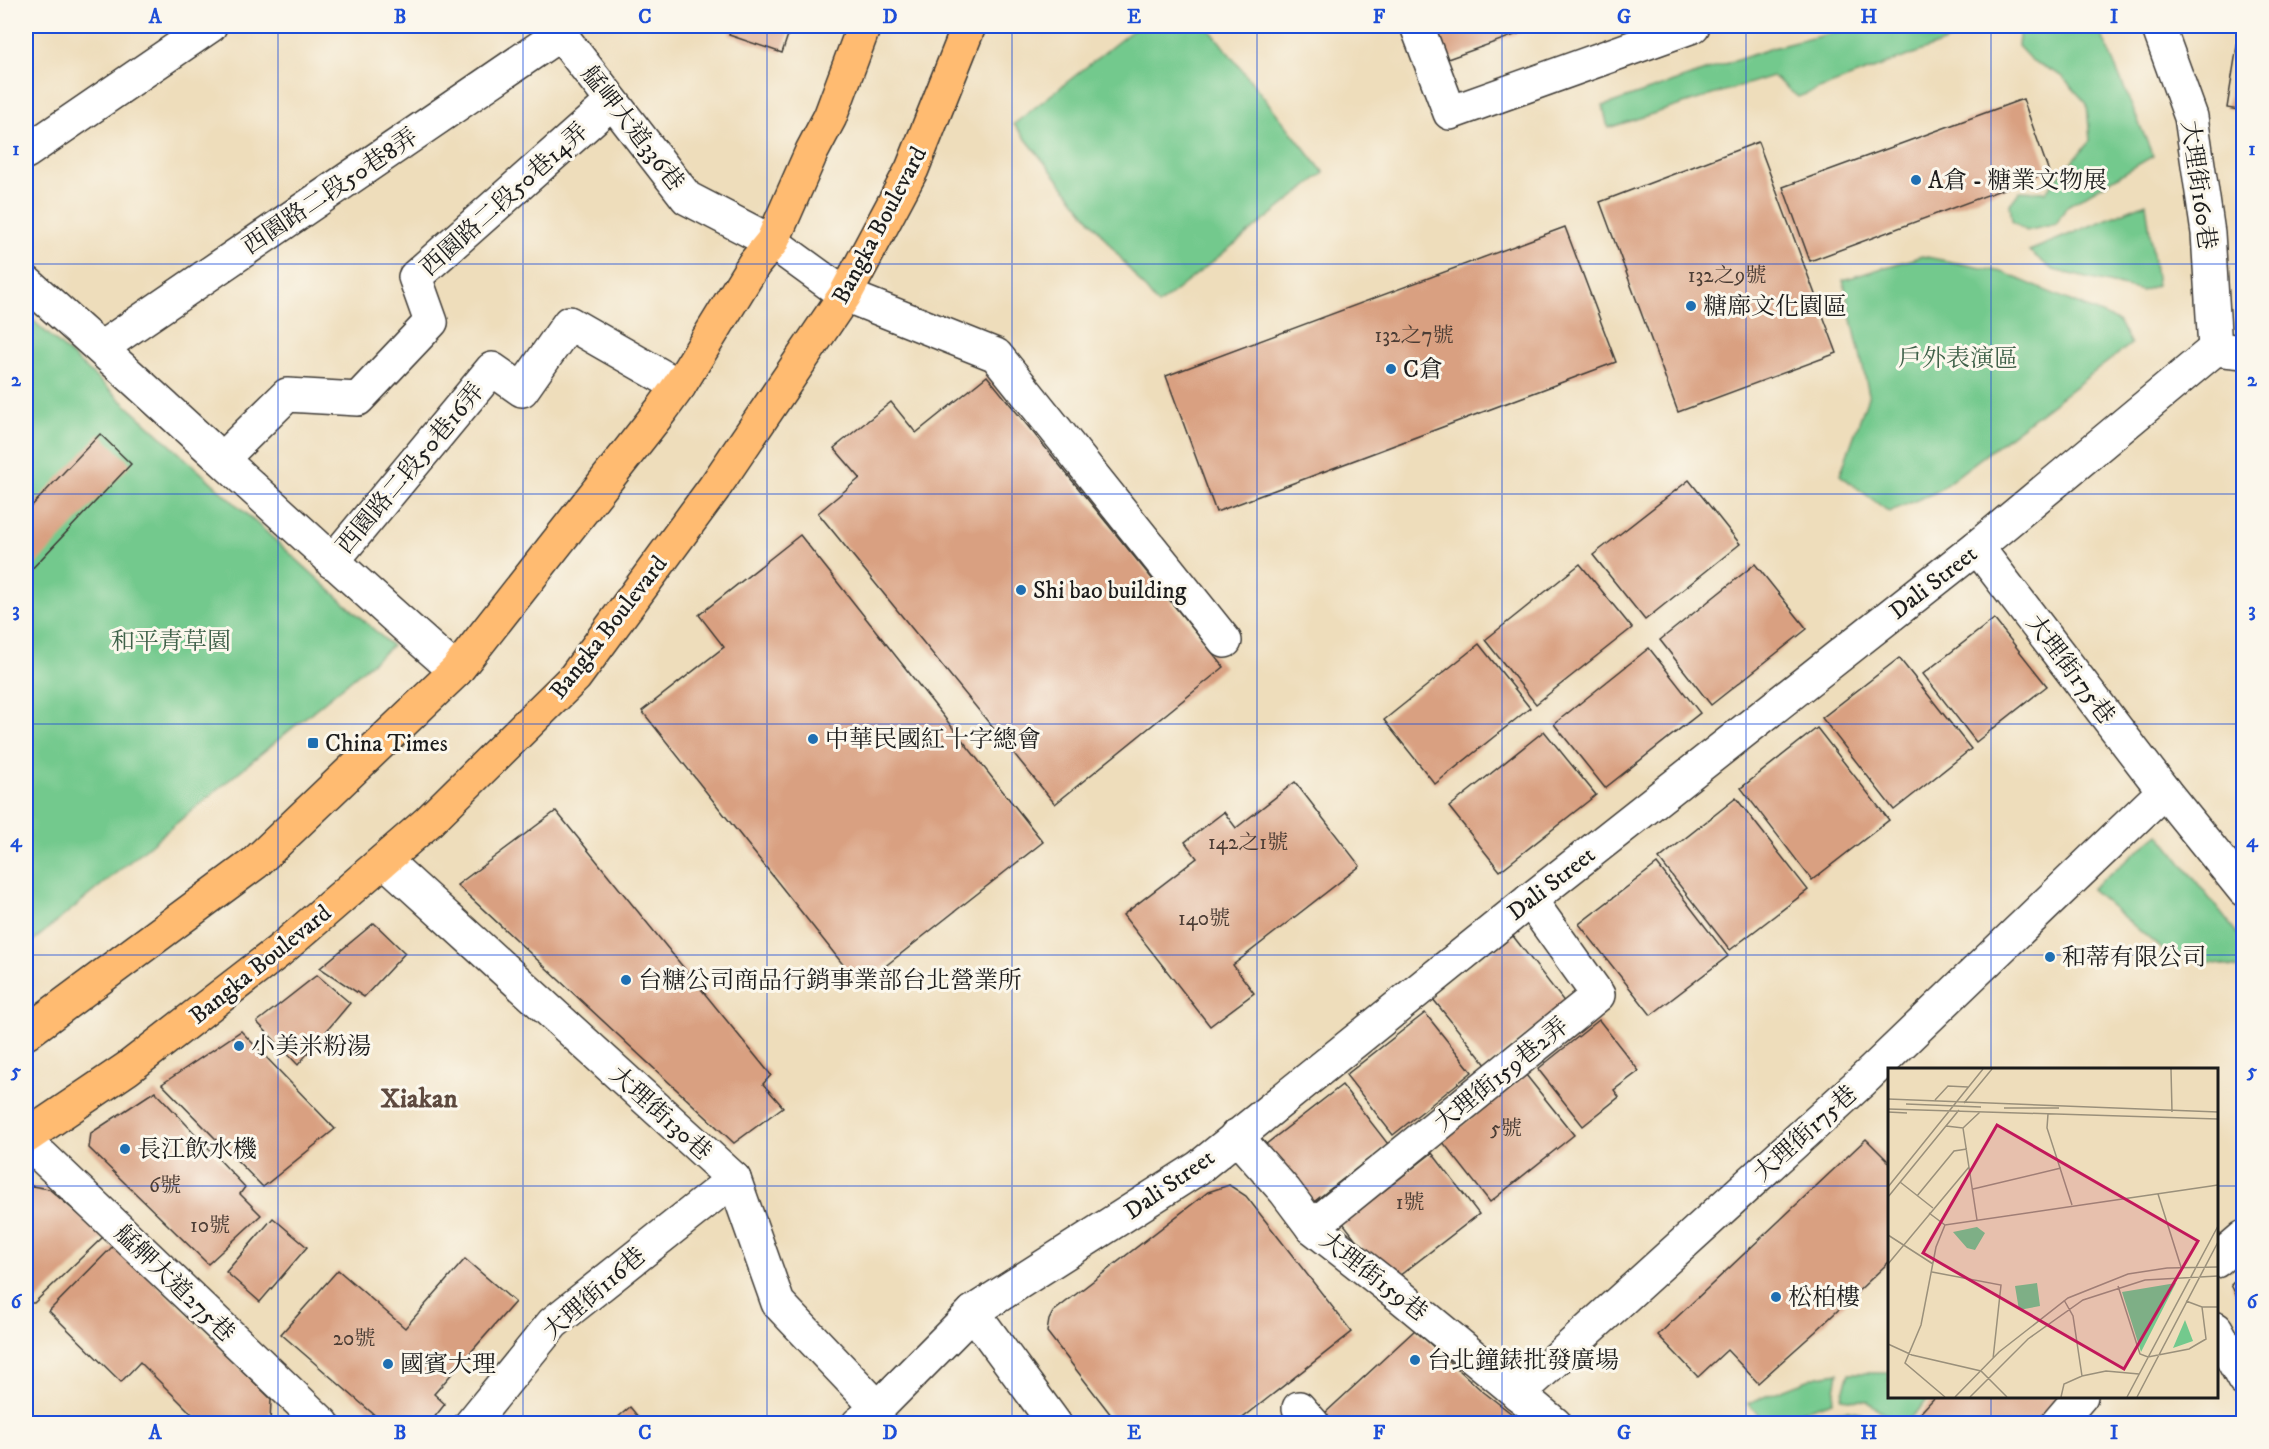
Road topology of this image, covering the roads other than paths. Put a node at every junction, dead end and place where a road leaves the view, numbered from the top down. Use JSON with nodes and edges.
{"nodes":[{"id":1,"x":210,"y":26,"type":"edge"},
{"id":2,"x":864,"y":26,"type":"edge"},
{"id":3,"x":969,"y":26,"type":"edge"},
{"id":4,"x":1417,"y":26,"type":"edge"},
{"id":5,"x":1694,"y":26,"type":"edge"},
{"id":6,"x":2158,"y":26,"type":"edge"},
{"id":7,"x":557,"y":30,"type":"edge"},
{"id":8,"x":612,"y":102,"type":"junction"},
{"id":9,"x":26,"y":152,"type":"edge"},
{"id":10,"x":772,"y":242,"type":"junction"},
{"id":11,"x":26,"y":282,"type":"edge"},
{"id":12,"x":845,"y":295,"type":"junction"},
{"id":13,"x":101,"y":348,"type":"junction"},
{"id":14,"x":2230,"y":351,"type":"edge"},
{"id":15,"x":679,"y":386,"type":"junction"},
{"id":16,"x":222,"y":459,"type":"junction"},
{"id":17,"x":1977,"y":547,"type":"junction"},
{"id":18,"x":332,"y":562,"type":"junction"},
{"id":19,"x":1225,"y":641,"type":"dead end"},
{"id":20,"x":456,"y":671,"type":"junction"},
{"id":21,"x":2164,"y":791,"type":"junction"},
{"id":22,"x":385,"y":861,"type":"junction"},
{"id":23,"x":2244,"y":890,"type":"edge"},
{"id":24,"x":1530,"y":900,"type":"junction"},
{"id":25,"x":26,"y":1033,"type":"edge"},
{"id":26,"x":1236,"y":1136,"type":"junction"},
{"id":27,"x":26,"y":1137,"type":"edge"},
{"id":28,"x":26,"y":1149,"type":"edge"},
{"id":29,"x":734,"y":1179,"type":"junction"},
{"id":30,"x":1312,"y":1227,"type":"junction"},
{"id":31,"x":2244,"y":1237,"type":"edge"},
{"id":32,"x":2218,"y":1260,"type":"edge"},
{"id":33,"x":973,"y":1312,"type":"junction"},
{"id":34,"x":2218,"y":1331,"type":"edge"},
{"id":35,"x":2244,"y":1380,"type":"edge"},
{"id":36,"x":1518,"y":1394,"type":"junction"},
{"id":37,"x":2079,"y":1398,"type":"edge"},
{"id":38,"x":868,"y":1416,"type":"edge"},
{"id":39,"x":321,"y":1423,"type":"edge"},
{"id":40,"x":471,"y":1424,"type":"edge"},
{"id":41,"x":1055,"y":1424,"type":"edge"},
{"id":42,"x":1556,"y":1424,"type":"edge"},
{"id":43,"x":2057,"y":1424,"type":"edge"}],
"edges":[{"from":1,"to":9,"type":"street"},
{"from":2,"to":10,"type":"main road"},
{"from":3,"to":12,"type":"main road","name":"Bangka Boulevard"},
{"from":4,"to":5,"type":"street"},
{"from":6,"to":14,"type":"street","name":"大理街160巷"},
{"from":7,"to":8,"type":"street","name":"艋岬大道336巷"},
{"from":7,"to":13,"type":"street","name":"西園路二段50巷8弄"},
{"from":8,"to":10,"type":"street","name":"艋岬大道336巷"},
{"from":8,"to":16,"type":"street","name":"西園路二段50巷14弄"},
{"from":10,"to":12,"type":"street","name":"艋岬大道336巷"},
{"from":10,"to":15,"type":"main road"},
{"from":11,"to":13,"type":"street"},
{"from":12,"to":19,"type":"street","name":"艋岬大道336巷"},
{"from":12,"to":22,"type":"main road","name":"Bangka Boulevard"},
{"from":13,"to":16,"type":"street"},
{"from":14,"to":17,"type":"street","name":"Dali Street"},
{"from":15,"to":18,"type":"street","name":"西園路二段50巷16弄"},
{"from":15,"to":20,"type":"main road"},
{"from":16,"to":18,"type":"street"},
{"from":17,"to":21,"type":"street","name":"大理街175巷"},
{"from":17,"to":24,"type":"street","name":"Dali Street"},
{"from":18,"to":20,"type":"street"},
{"from":20,"to":25,"type":"main road"},
{"from":21,"to":23,"type":"street","name":"大理街175巷"},
{"from":21,"to":36,"type":"street","name":"大理街175巷"},
{"from":22,"to":27,"type":"main road","name":"Bangka Boulevard"},
{"from":22,"to":29,"type":"street","name":"大理街130巷"},
{"from":24,"to":26,"type":"street","name":"Dali Street"},
{"from":24,"to":30,"type":"street","name":"大理街159巷2弄"},
{"from":26,"to":30,"type":"street","name":"大理街159巷"},
{"from":26,"to":33,"type":"street","name":"Dali Street"},
{"from":28,"to":39,"type":"street","name":"艋舺大道275巷"},
{"from":29,"to":38,"type":"street","name":"大理街130巷"},
{"from":29,"to":40,"type":"street","name":"大理街116巷"},
{"from":30,"to":36,"type":"street","name":"大理街159巷"},
{"from":31,"to":32,"type":"street"},
{"from":33,"to":38,"type":"street","name":"Dali Street"},
{"from":33,"to":41,"type":"street"},
{"from":34,"to":35,"type":"street"},
{"from":36,"to":42,"type":"street","name":"大理街159巷"},
{"from":37,"to":43,"type":"street"}]}
